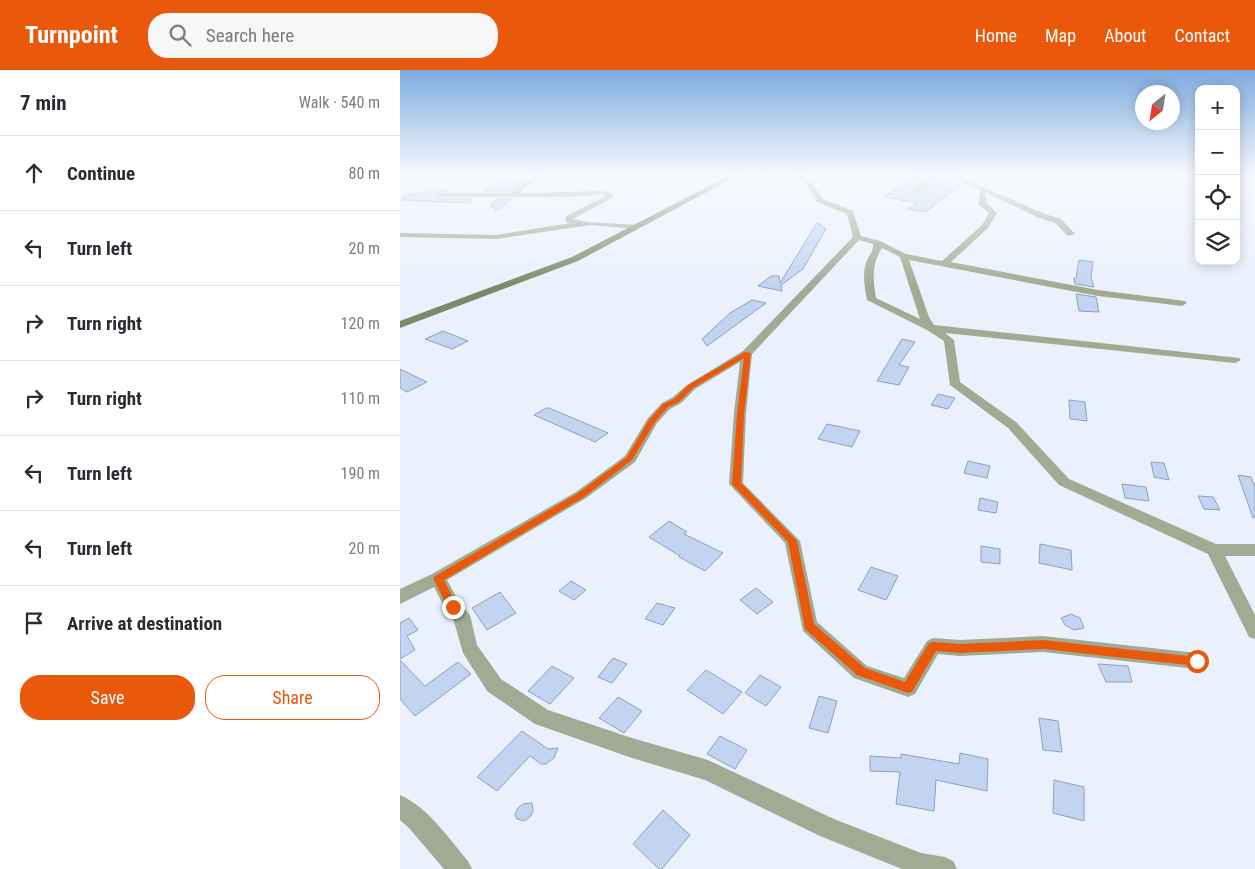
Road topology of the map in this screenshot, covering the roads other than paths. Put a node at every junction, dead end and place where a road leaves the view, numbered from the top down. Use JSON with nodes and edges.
{"nodes":[{"id":1,"x":580,"y":212,"type":"edge"},
{"id":2,"x":665,"y":212,"type":"edge"},
{"id":3,"x":848,"y":212,"type":"edge"},
{"id":4,"x":992,"y":212,"type":"edge"},
{"id":5,"x":1034,"y":212,"type":"edge"},
{"id":6,"x":581,"y":224,"type":"junction"},
{"id":7,"x":406,"y":227,"type":"dead end"},
{"id":8,"x":637,"y":227,"type":"junction"},
{"id":9,"x":1071,"y":234,"type":"dead end"},
{"id":10,"x":400,"y":235,"type":"edge"},
{"id":11,"x":415,"y":235,"type":"junction"},
{"id":12,"x":857,"y":237,"type":"junction"},
{"id":13,"x":877,"y":243,"type":"junction"},
{"id":14,"x":904,"y":256,"type":"junction"},
{"id":15,"x":944,"y":264,"type":"junction"},
{"id":16,"x":1182,"y":303,"type":"dead end"},
{"id":17,"x":400,"y":325,"type":"edge"},
{"id":18,"x":932,"y":328,"type":"junction"},
{"id":19,"x":747,"y":353,"type":"junction"},
{"id":20,"x":1235,"y":360,"type":"dead end"},
{"id":21,"x":1214,"y":550,"type":"junction"},
{"id":22,"x":1255,"y":550,"type":"edge"},
{"id":23,"x":438,"y":578,"type":"junction"},
{"id":24,"x":400,"y":597,"type":"edge"},
{"id":25,"x":1255,"y":632,"type":"edge"},
{"id":26,"x":1197,"y":661,"type":"dead end"},
{"id":27,"x":400,"y":806,"type":"edge"},
{"id":28,"x":460,"y":869,"type":"edge"},
{"id":29,"x":945,"y":869,"type":"edge"}],
"edges":[{"from":1,"to":6,"type":"street"},
{"from":2,"to":8,"type":"main road"},
{"from":3,"to":12,"type":"street"},
{"from":4,"to":15,"type":"street"},
{"from":5,"to":9,"type":"street"},
{"from":6,"to":8,"type":"street"},
{"from":6,"to":11,"type":"street"},
{"from":7,"to":11,"type":"street"},
{"from":8,"to":17,"type":"main road"},
{"from":10,"to":11,"type":"street"},
{"from":12,"to":13,"type":"street"},
{"from":12,"to":19,"type":"street"},
{"from":13,"to":14,"type":"street"},
{"from":13,"to":18,"type":"street"},
{"from":14,"to":15,"type":"street"},
{"from":14,"to":18,"type":"street"},
{"from":15,"to":16,"type":"street"},
{"from":18,"to":20,"type":"street"},
{"from":18,"to":21,"type":"street"},
{"from":19,"to":23,"type":"street"},
{"from":19,"to":26,"type":"street"},
{"from":21,"to":22,"type":"street"},
{"from":21,"to":25,"type":"street"},
{"from":23,"to":24,"type":"street"},
{"from":23,"to":29,"type":"street"},
{"from":27,"to":28,"type":"street"}]}
